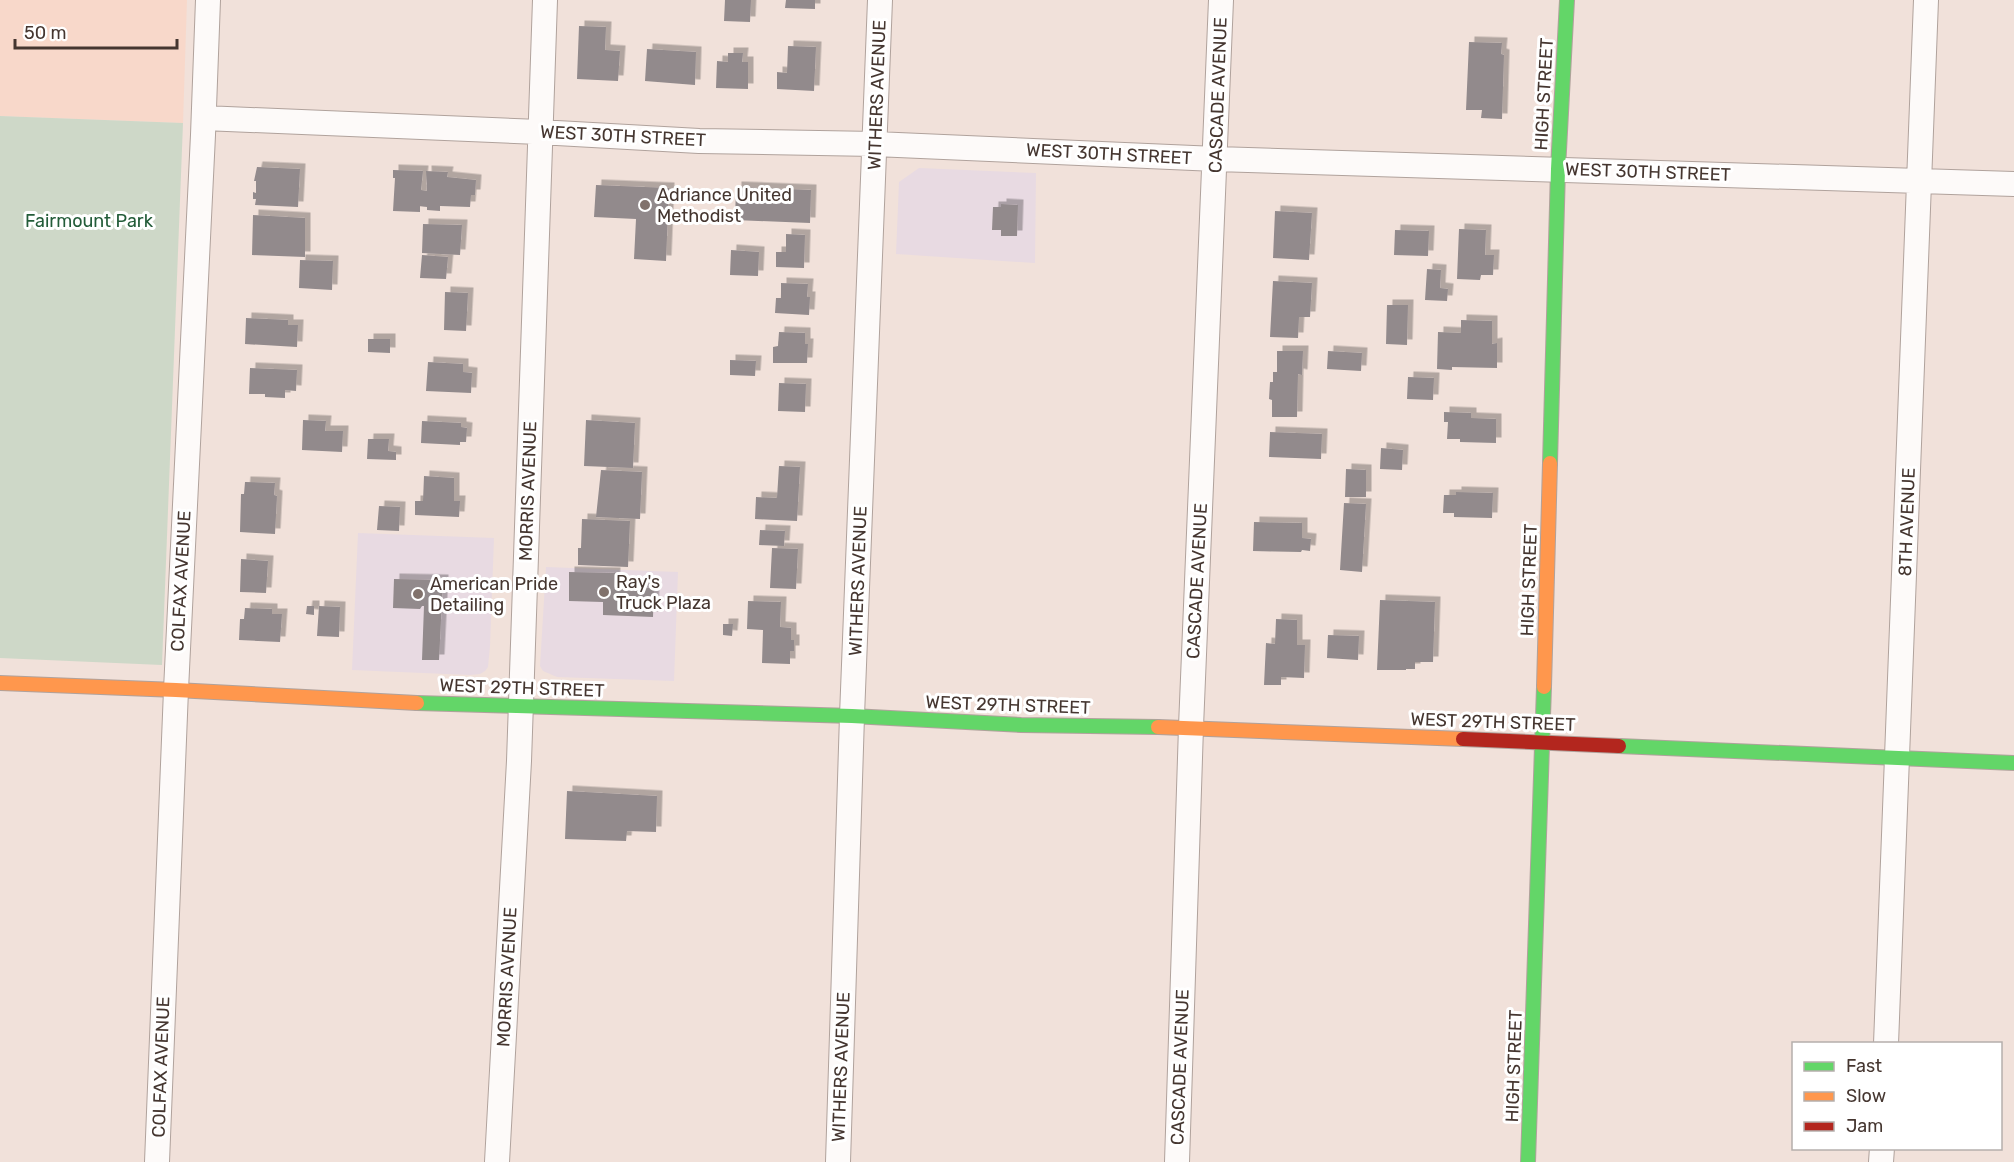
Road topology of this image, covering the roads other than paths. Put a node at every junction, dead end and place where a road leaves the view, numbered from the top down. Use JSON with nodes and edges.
{"nodes":[{"id":1,"x":208,"y":0,"type":"edge"},
{"id":2,"x":545,"y":0,"type":"edge"},
{"id":3,"x":880,"y":0,"type":"edge"},
{"id":4,"x":1221,"y":0,"type":"edge"},
{"id":5,"x":1567,"y":0,"type":"edge"},
{"id":6,"x":1926,"y":0,"type":"edge"},
{"id":7,"x":204,"y":118,"type":"junction"},
{"id":8,"x":539,"y":132,"type":"junction"},
{"id":9,"x":875,"y":144,"type":"junction"},
{"id":10,"x":1216,"y":159,"type":"junction"},
{"id":11,"x":1558,"y":169,"type":"junction"},
{"id":12,"x":1920,"y":181,"type":"junction"},
{"id":13,"x":2014,"y":184,"type":"edge"},
{"id":14,"x":0,"y":683,"type":"edge"},
{"id":15,"x":176,"y":690,"type":"junction"},
{"id":16,"x":521,"y":707,"type":"junction"},
{"id":17,"x":852,"y":716,"type":"junction"},
{"id":18,"x":1191,"y":727,"type":"junction"},
{"id":19,"x":1543,"y":743,"type":"junction"},
{"id":20,"x":1897,"y":759,"type":"junction"},
{"id":21,"x":2014,"y":763,"type":"edge"},
{"id":22,"x":1886,"y":1042,"type":"edge"},
{"id":23,"x":157,"y":1162,"type":"edge"},
{"id":24,"x":497,"y":1162,"type":"edge"},
{"id":25,"x":838,"y":1162,"type":"edge"},
{"id":26,"x":1178,"y":1162,"type":"edge"},
{"id":27,"x":1528,"y":1162,"type":"edge"}],
"edges":[{"from":1,"to":7,"type":"street","name":"COLFAX AVENUE"},
{"from":2,"to":8,"type":"street","name":"MORRIS AVENUE"},
{"from":3,"to":9,"type":"street","name":"WITHERS AVENUE"},
{"from":4,"to":10,"type":"street","name":"CASCADE AVENUE"},
{"from":5,"to":11,"type":"street","name":"HIGH STREET"},
{"from":6,"to":12,"type":"street","name":"8TH AVENUE"},
{"from":7,"to":8,"type":"street","name":"WEST 30TH STREET"},
{"from":7,"to":15,"type":"street","name":"COLFAX AVENUE"},
{"from":8,"to":9,"type":"street","name":"WEST 30TH STREET"},
{"from":8,"to":16,"type":"street","name":"MORRIS AVENUE"},
{"from":9,"to":10,"type":"street","name":"WEST 30TH STREET"},
{"from":9,"to":17,"type":"street","name":"WITHERS AVENUE"},
{"from":10,"to":11,"type":"street","name":"WEST 30TH STREET"},
{"from":10,"to":18,"type":"street","name":"CASCADE AVENUE"},
{"from":11,"to":12,"type":"street","name":"WEST 30TH STREET"},
{"from":11,"to":19,"type":"street","name":"HIGH STREET"},
{"from":12,"to":13,"type":"street","name":"WEST 30TH STREET"},
{"from":12,"to":20,"type":"street","name":"8TH AVENUE"},
{"from":14,"to":15,"type":"street","name":"WEST 29TH STREET"},
{"from":15,"to":16,"type":"street","name":"WEST 29TH STREET"},
{"from":15,"to":23,"type":"street","name":"COLFAX AVENUE"},
{"from":16,"to":17,"type":"street","name":"WEST 29TH STREET"},
{"from":16,"to":24,"type":"street","name":"MORRIS AVENUE"},
{"from":17,"to":18,"type":"street","name":"WEST 29TH STREET"},
{"from":17,"to":25,"type":"street","name":"WITHERS AVENUE"},
{"from":18,"to":19,"type":"street","name":"WEST 29TH STREET"},
{"from":18,"to":26,"type":"street","name":"CASCADE AVENUE"},
{"from":19,"to":20,"type":"street","name":"WEST 29TH STREET"},
{"from":19,"to":27,"type":"street","name":"HIGH STREET"},
{"from":20,"to":21,"type":"street","name":"WEST 29TH STREET"},
{"from":20,"to":22,"type":"street","name":"8TH AVENUE"}]}
